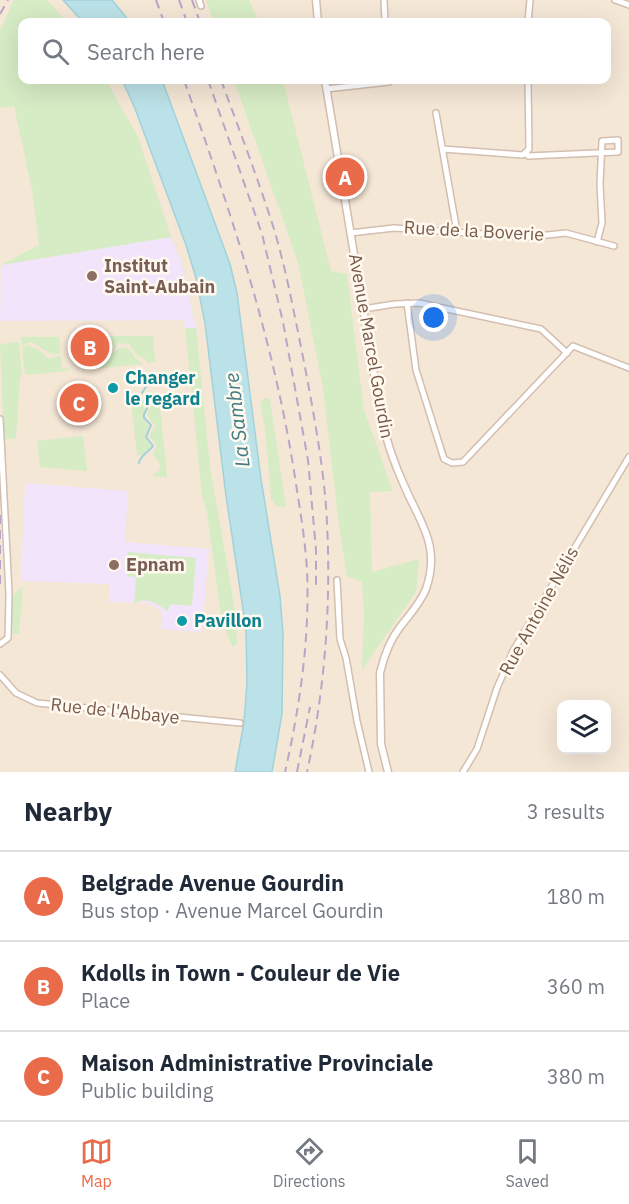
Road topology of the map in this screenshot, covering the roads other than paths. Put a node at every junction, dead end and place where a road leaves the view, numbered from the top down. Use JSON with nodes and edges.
{"nodes":[{"id":1,"x":316,"y":0,"type":"edge"},
{"id":2,"x":384,"y":0,"type":"edge"},
{"id":3,"x":530,"y":0,"type":"edge"},
{"id":4,"x":615,"y":0,"type":"edge"},
{"id":5,"x":629,"y":5,"type":"edge"},
{"id":6,"x":318,"y":18,"type":"edge"},
{"id":7,"x":385,"y":18,"type":"edge"},
{"id":8,"x":528,"y":18,"type":"edge"},
{"id":9,"x":325,"y":84,"type":"edge"},
{"id":10,"x":371,"y":84,"type":"edge"},
{"id":11,"x":528,"y":84,"type":"edge"},
{"id":12,"x":326,"y":89,"type":"junction"},
{"id":13,"x":436,"y":112,"type":"dead end"},
{"id":14,"x":443,"y":149,"type":"junction"},
{"id":15,"x":526,"y":152,"type":"junction"},
{"id":16,"x":457,"y":232,"type":"junction"},
{"id":17,"x":350,"y":233,"type":"junction"},
{"id":18,"x":597,"y":242,"type":"junction"},
{"id":19,"x":614,"y":246,"type":"dead end"},
{"id":20,"x":407,"y":303,"type":"junction"},
{"id":21,"x":363,"y":309,"type":"junction"},
{"id":22,"x":567,"y":353,"type":"junction"},
{"id":23,"x":629,"y":368,"type":"edge"},
{"id":24,"x":0,"y":419,"type":"edge"},
{"id":25,"x":629,"y":457,"type":"edge"},
{"id":26,"x":627,"y":466,"type":"edge"},
{"id":27,"x":337,"y":580,"type":"dead end"},
{"id":28,"x":0,"y":644,"type":"edge"},
{"id":29,"x":0,"y":675,"type":"edge"},
{"id":30,"x":240,"y":723,"type":"dead end"},
{"id":31,"x":369,"y":772,"type":"edge"},
{"id":32,"x":388,"y":772,"type":"edge"},
{"id":33,"x":463,"y":772,"type":"edge"}],
"edges":[{"from":1,"to":6,"type":"street"},
{"from":2,"to":7,"type":"street"},
{"from":3,"to":8,"type":"street"},
{"from":4,"to":5,"type":"street"},
{"from":9,"to":12,"type":"street","name":"Avenue Marcel Gourdin"},
{"from":10,"to":12,"type":"street"},
{"from":11,"to":15,"type":"street"},
{"from":12,"to":17,"type":"street","name":"Avenue Marcel Gourdin"},
{"from":13,"to":14,"type":"street"},
{"from":14,"to":15,"type":"street"},
{"from":14,"to":16,"type":"street"},
{"from":15,"to":18,"type":"street"},
{"from":16,"to":17,"type":"street","name":"Rue de la Boverie"},
{"from":16,"to":18,"type":"street","name":"Rue de la Boverie"},
{"from":17,"to":21,"type":"street","name":"Avenue Marcel Gourdin"},
{"from":18,"to":19,"type":"street","name":"Rue de la Boverie"},
{"from":20,"to":21,"type":"street"},
{"from":20,"to":22,"type":"street"},
{"from":20,"to":22,"type":"street"},
{"from":21,"to":32,"type":"street","name":"Avenue Marcel Gourdin"},
{"from":22,"to":23,"type":"street"},
{"from":24,"to":28,"type":"street"},
{"from":25,"to":26,"type":"street","name":"Rue Antoine Nélis"},
{"from":26,"to":33,"type":"street","name":"Rue Antoine Nélis"},
{"from":27,"to":31,"type":"street"},
{"from":29,"to":30,"type":"street","name":"Rue de l'Abbaye"}]}
